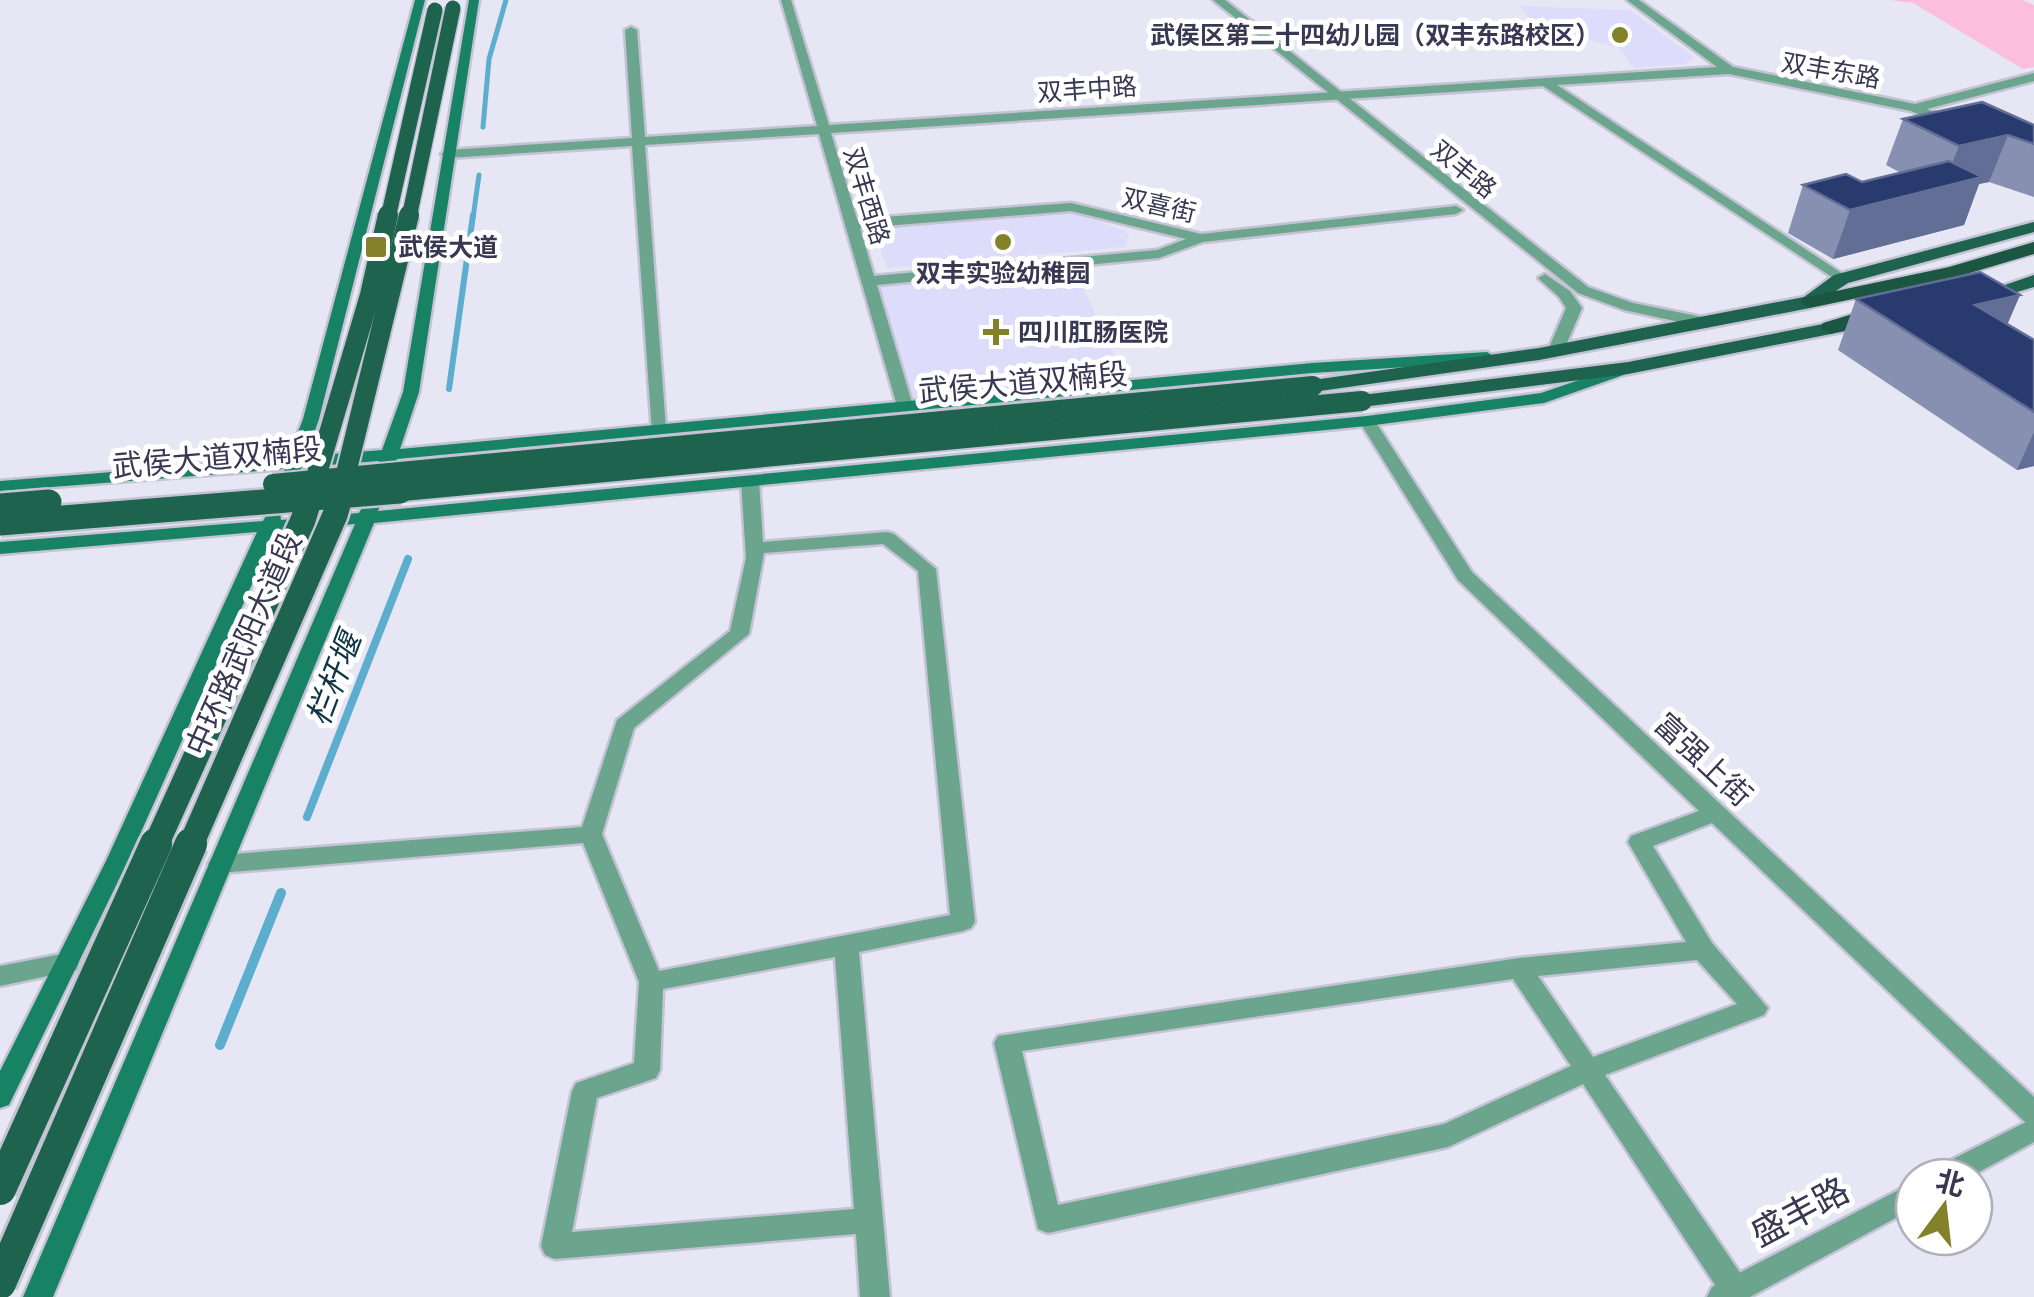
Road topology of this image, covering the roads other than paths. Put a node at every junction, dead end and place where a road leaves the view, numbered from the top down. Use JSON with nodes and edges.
{"nodes":[{"id":1,"x":786,"y":0,"type":"edge"},
{"id":2,"x":1202,"y":0,"type":"edge"},
{"id":3,"x":1218,"y":0,"type":"edge"},
{"id":4,"x":1632,"y":0,"type":"edge"},
{"id":5,"x":446,"y":3,"type":"edge"},
{"id":6,"x":631,"y":30,"type":"dead end"},
{"id":7,"x":1729,"y":70,"type":"junction"},
{"id":8,"x":2034,"y":77,"type":"edge"},
{"id":9,"x":1545,"y":82,"type":"junction"},
{"id":10,"x":1340,"y":95,"type":"junction"},
{"id":11,"x":1320,"y":97,"type":"junction"},
{"id":12,"x":1915,"y":108,"type":"junction"},
{"id":13,"x":823,"y":129,"type":"junction"},
{"id":14,"x":1966,"y":131,"type":"edge"},
{"id":15,"x":638,"y":141,"type":"junction"},
{"id":16,"x":448,"y":154,"type":"junction"},
{"id":17,"x":1456,"y":210,"type":"junction"},
{"id":18,"x":852,"y":224,"type":"junction"},
{"id":19,"x":2034,"y":228,"type":"edge"},
{"id":20,"x":1201,"y":238,"type":"junction"},
{"id":21,"x":2034,"y":248,"type":"edge"},
{"id":22,"x":2034,"y":263,"type":"edge"},
{"id":23,"x":1962,"y":277,"type":"junction"},
{"id":24,"x":1841,"y":279,"type":"junction"},
{"id":25,"x":869,"y":281,"type":"junction"},
{"id":26,"x":2034,"y":281,"type":"edge"},
{"id":27,"x":1810,"y":302,"type":"junction"},
{"id":28,"x":1951,"y":305,"type":"edge"},
{"id":29,"x":1900,"y":315,"type":"edge"},
{"id":30,"x":1707,"y":323,"type":"junction"},
{"id":31,"x":1832,"y":328,"type":"junction"},
{"id":32,"x":1548,"y":352,"type":"junction"},
{"id":33,"x":904,"y":406,"type":"junction"},
{"id":34,"x":1365,"y":411,"type":"junction"},
{"id":35,"x":658,"y":430,"type":"junction"},
{"id":36,"x":389,"y":455,"type":"junction"},
{"id":37,"x":295,"y":463,"type":"junction"},
{"id":38,"x":750,"y":481,"type":"junction"},
{"id":39,"x":0,"y":486,"type":"edge"},
{"id":40,"x":0,"y":506,"type":"edge"},
{"id":41,"x":367,"y":518,"type":"junction"},
{"id":42,"x":0,"y":524,"type":"edge"},
{"id":43,"x":270,"y":526,"type":"junction"},
{"id":44,"x":0,"y":548,"type":"edge"},
{"id":45,"x":754,"y":548,"type":"junction"},
{"id":46,"x":1716,"y":813,"type":"junction"},
{"id":47,"x":591,"y":834,"type":"junction"},
{"id":48,"x":220,"y":864,"type":"junction"},
{"id":49,"x":846,"y":945,"type":"junction"},
{"id":50,"x":1703,"y":950,"type":"junction"},
{"id":51,"x":67,"y":963,"type":"junction"},
{"id":52,"x":1519,"y":968,"type":"junction"},
{"id":53,"x":0,"y":976,"type":"edge"},
{"id":54,"x":651,"y":982,"type":"junction"},
{"id":55,"x":1588,"y":1070,"type":"junction"},
{"id":56,"x":0,"y":1096,"type":"edge"},
{"id":57,"x":2034,"y":1114,"type":"edge"},
{"id":58,"x":2034,"y":1129,"type":"edge"},
{"id":59,"x":1982,"y":1157,"type":"edge"},
{"id":60,"x":0,"y":1189,"type":"edge"},
{"id":61,"x":1894,"y":1205,"type":"edge"},
{"id":62,"x":870,"y":1220,"type":"junction"},
{"id":63,"x":0,"y":1283,"type":"edge"},
{"id":64,"x":1728,"y":1294,"type":"edge"},
{"id":65,"x":38,"y":1297,"type":"edge"},
{"id":66,"x":875,"y":1297,"type":"edge"}],
"edges":[{"from":1,"to":13,"type":"street","name":"双丰西路"},
{"from":2,"to":11,"type":"street","name":"双丰路"},
{"from":3,"to":10,"type":"street","name":"双丰路"},
{"from":4,"to":7,"type":"street","name":"双丰东路"},
{"from":5,"to":16,"type":"main road"},
{"from":5,"to":37,"type":"main road"},
{"from":5,"to":60,"type":"main road","name":"中环路武阳大道段","bridge":true},
{"from":5,"to":63,"type":"main road","name":"中环路武阳大道段","bridge":true},
{"from":6,"to":15,"type":"street"},
{"from":7,"to":9,"type":"street","name":"双丰中路"},
{"from":7,"to":12,"type":"street","name":"双丰东路"},
{"from":8,"to":12,"type":"street"},
{"from":9,"to":10,"type":"street","name":"双丰中路"},
{"from":9,"to":24,"type":"street"},
{"from":10,"to":11,"type":"street","name":"双丰中路"},
{"from":10,"to":30,"type":"street","name":"双丰路"},
{"from":11,"to":13,"type":"street","name":"双丰中路"},
{"from":11,"to":17,"type":"street","name":"双丰路"},
{"from":12,"to":14,"type":"street","name":"双丰东路"},
{"from":13,"to":15,"type":"street","name":"双丰中路"},
{"from":13,"to":18,"type":"street","name":"双丰西路"},
{"from":15,"to":16,"type":"street","name":"双丰中路"},
{"from":15,"to":35,"type":"street"},
{"from":16,"to":36,"type":"main road"},
{"from":17,"to":20,"type":"street","name":"双喜街"},
{"from":17,"to":32,"type":"street","name":"双丰路"},
{"from":18,"to":20,"type":"street","name":"双喜街"},
{"from":18,"to":25,"type":"street","name":"双丰西路"},
{"from":19,"to":24,"type":"main road","name":"武侯大道双楠段"},
{"from":20,"to":25,"type":"street"},
{"from":21,"to":23,"type":"highway"},
{"from":22,"to":23,"type":"highway"},
{"from":23,"to":27,"type":"highway"},
{"from":23,"to":31,"type":"highway"},
{"from":24,"to":27,"type":"main road","name":"武侯大道双楠段"},
{"from":25,"to":33,"type":"street","name":"双丰西路"},
{"from":26,"to":28,"type":"main road"},
{"from":27,"to":30,"type":"main road","name":"武侯大道双楠段"},
{"from":29,"to":31,"type":"main road","name":"武侯大道双楠段"},
{"from":30,"to":32,"type":"main road","name":"武侯大道双楠段"},
{"from":31,"to":34,"type":"main road","name":"武侯大道双楠段"},
{"from":32,"to":33,"type":"main road"},
{"from":32,"to":40,"type":"main road","name":"武侯大道双楠段","bridge":true},
{"from":33,"to":35,"type":"main road"},
{"from":34,"to":38,"type":"main road"},
{"from":34,"to":42,"type":"main road","name":"武侯大道双楠段","bridge":true},
{"from":34,"to":46,"type":"street","name":"富强上街"},
{"from":35,"to":36,"type":"main road"},
{"from":36,"to":37,"type":"main road"},
{"from":36,"to":41,"type":"main road"},
{"from":37,"to":39,"type":"main road"},
{"from":37,"to":43,"type":"main road"},
{"from":38,"to":41,"type":"main road"},
{"from":38,"to":45,"type":"street"},
{"from":41,"to":43,"type":"main road"},
{"from":41,"to":48,"type":"main road"},
{"from":43,"to":44,"type":"main road"},
{"from":43,"to":51,"type":"main road"},
{"from":45,"to":47,"type":"street"},
{"from":45,"to":49,"type":"street"},
{"from":46,"to":50,"type":"street"},
{"from":46,"to":57,"type":"street","name":"富强上街"},
{"from":47,"to":48,"type":"street"},
{"from":47,"to":54,"type":"street"},
{"from":48,"to":65,"type":"main road"},
{"from":49,"to":54,"type":"street"},
{"from":49,"to":62,"type":"street"},
{"from":50,"to":52,"type":"street"},
{"from":50,"to":55,"type":"street"},
{"from":51,"to":53,"type":"street"},
{"from":51,"to":56,"type":"main road"},
{"from":52,"to":55,"type":"street"},
{"from":52,"to":55,"type":"street"},
{"from":54,"to":62,"type":"street"},
{"from":55,"to":64,"type":"street"},
{"from":58,"to":59,"type":"street"},
{"from":61,"to":64,"type":"street","name":"盛丰路"},
{"from":62,"to":66,"type":"street"}]}
